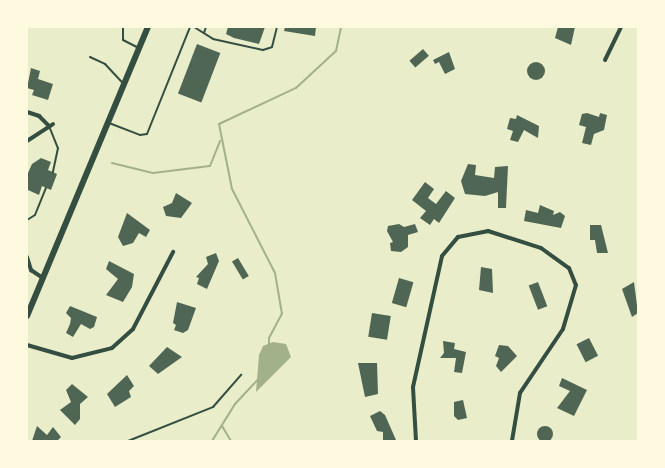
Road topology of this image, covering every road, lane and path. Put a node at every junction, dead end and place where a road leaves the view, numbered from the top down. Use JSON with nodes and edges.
{"nodes":[{"id":1,"x":123,"y":27,"type":"edge"},
{"id":2,"x":148,"y":27,"type":"edge"},
{"id":3,"x":190,"y":27,"type":"edge"},
{"id":4,"x":194,"y":27,"type":"edge"},
{"id":5,"x":206,"y":27,"type":"edge"},
{"id":6,"x":277,"y":27,"type":"edge"},
{"id":7,"x":621,"y":27,"type":"edge"},
{"id":8,"x":204,"y":33,"type":"junction"},
{"id":9,"x":140,"y":48,"type":"junction"},
{"id":10,"x":90,"y":57,"type":"dead end"},
{"id":11,"x":605,"y":60,"type":"dead end"},
{"id":12,"x":125,"y":85,"type":"junction"},
{"id":13,"x":27,"y":112,"type":"edge"},
{"id":14,"x":109,"y":123,"type":"junction"},
{"id":15,"x":51,"y":125,"type":"junction"},
{"id":16,"x":27,"y":141,"type":"edge"},
{"id":17,"x":53,"y":172,"type":"dead end"},
{"id":18,"x":46,"y":188,"type":"dead end"},
{"id":19,"x":27,"y":220,"type":"edge"},
{"id":20,"x":173,"y":252,"type":"dead end"},
{"id":21,"x":27,"y":257,"type":"edge"},
{"id":22,"x":43,"y":278,"type":"junction"},
{"id":23,"x":27,"y":316,"type":"edge"},
{"id":24,"x":27,"y":345,"type":"edge"},
{"id":25,"x":241,"y":375,"type":"dead end"},
{"id":26,"x":128,"y":441,"type":"edge"},
{"id":27,"x":417,"y":441,"type":"edge"},
{"id":28,"x":512,"y":441,"type":"edge"}],
"edges":[{"from":1,"to":9,"type":"lane"},
{"from":2,"to":9,"type":"main road"},
{"from":3,"to":14,"type":"lane"},
{"from":4,"to":8,"type":"lane"},
{"from":5,"to":8,"type":"lane"},
{"from":6,"to":8,"type":"lane"},
{"from":7,"to":11,"type":"street"},
{"from":9,"to":12,"type":"main road"},
{"from":10,"to":12,"type":"lane"},
{"from":12,"to":14,"type":"main road"},
{"from":13,"to":15,"type":"street"},
{"from":14,"to":22,"type":"main road"},
{"from":15,"to":16,"type":"street"},
{"from":15,"to":17,"type":"lane"},
{"from":18,"to":19,"type":"lane"},
{"from":20,"to":24,"type":"street"},
{"from":21,"to":22,"type":"street"},
{"from":22,"to":23,"type":"main road"},
{"from":25,"to":26,"type":"lane"},
{"from":27,"to":28,"type":"street"}]}
